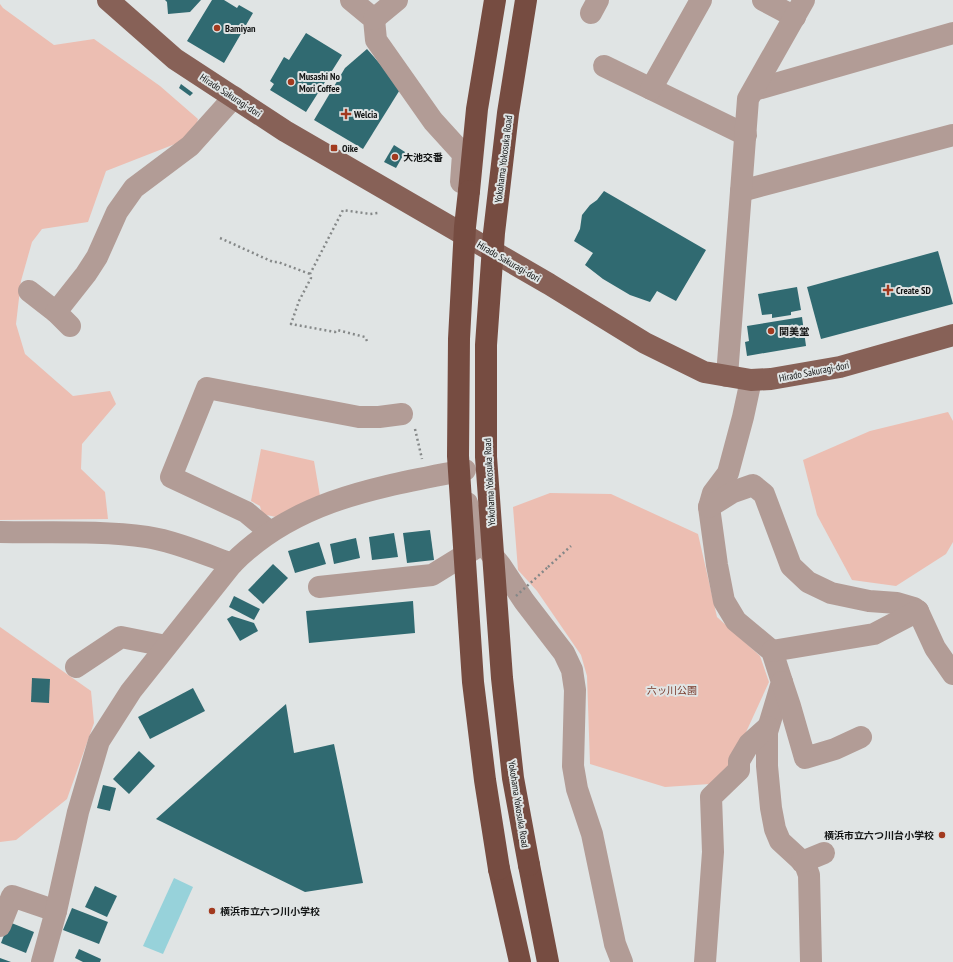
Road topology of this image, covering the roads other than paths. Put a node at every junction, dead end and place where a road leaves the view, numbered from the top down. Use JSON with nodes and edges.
{"nodes":[{"id":1,"x":108,"y":0,"type":"edge"},
{"id":2,"x":351,"y":0,"type":"edge"},
{"id":3,"x":397,"y":0,"type":"edge"},
{"id":4,"x":495,"y":0,"type":"edge"},
{"id":5,"x":526,"y":0,"type":"edge"},
{"id":6,"x":701,"y":0,"type":"edge"},
{"id":7,"x":763,"y":0,"type":"edge"},
{"id":8,"x":800,"y":8,"type":"edge"},
{"id":9,"x":374,"y":19,"type":"junction"},
{"id":10,"x":953,"y":33,"type":"edge"},
{"id":11,"x":604,"y":66,"type":"dead end"},
{"id":12,"x":652,"y":89,"type":"junction"},
{"id":13,"x":754,"y":90,"type":"junction"},
{"id":14,"x":234,"y":97,"type":"junction"},
{"id":15,"x":746,"y":135,"type":"junction"},
{"id":16,"x":953,"y":135,"type":"edge"},
{"id":17,"x":741,"y":191,"type":"junction"},
{"id":18,"x":455,"y":229,"type":"junction"},
{"id":19,"x":474,"y":240,"type":"junction"},
{"id":20,"x":29,"y":291,"type":"dead end"},
{"id":21,"x":953,"y":335,"type":"edge"},
{"id":22,"x":727,"y":376,"type":"junction"},
{"id":23,"x":751,"y":380,"type":"junction"},
{"id":24,"x":408,"y":420,"type":"road end"},
{"id":25,"x":465,"y":470,"type":"junction"},
{"id":26,"x":709,"y":507,"type":"junction"},
{"id":27,"x":0,"y":532,"type":"edge"},
{"id":28,"x":270,"y":532,"type":"junction"},
{"id":29,"x":483,"y":544,"type":"junction"},
{"id":30,"x":232,"y":564,"type":"junction"},
{"id":31,"x":319,"y":587,"type":"dead end"},
{"id":32,"x":918,"y":612,"type":"junction"},
{"id":33,"x":166,"y":646,"type":"junction"},
{"id":34,"x":772,"y":651,"type":"junction"},
{"id":35,"x":76,"y":667,"type":"dead end"},
{"id":36,"x":953,"y":674,"type":"edge"},
{"id":37,"x":782,"y":682,"type":"junction"},
{"id":38,"x":768,"y":727,"type":"junction"},
{"id":39,"x":861,"y":737,"type":"dead end"},
{"id":40,"x":824,"y":853,"type":"dead end"},
{"id":41,"x":802,"y":862,"type":"junction"},
{"id":42,"x":6,"y":893,"type":"edge"},
{"id":43,"x":56,"y":911,"type":"junction"},
{"id":44,"x":0,"y":926,"type":"edge"},
{"id":45,"x":42,"y":962,"type":"edge"},
{"id":46,"x":520,"y":962,"type":"edge"},
{"id":47,"x":548,"y":962,"type":"edge"},
{"id":48,"x":622,"y":962,"type":"edge"},
{"id":49,"x":705,"y":962,"type":"edge"},
{"id":50,"x":811,"y":962,"type":"edge"}],
"edges":[{"from":1,"to":14,"type":"main road","name":"Hirado Sakuragi-dori"},
{"from":2,"to":9,"type":"street"},
{"from":3,"to":9,"type":"street"},
{"from":4,"to":46,"type":"highway","bridge":true},
{"from":5,"to":47,"type":"highway","name":"Yokohama Yokosuka Road","bridge":true},
{"from":6,"to":12,"type":"street"},
{"from":7,"to":8,"type":"street"},
{"from":8,"to":13,"type":"street"},
{"from":9,"to":18,"type":"street"},
{"from":10,"to":13,"type":"street"},
{"from":11,"to":12,"type":"street"},
{"from":12,"to":15,"type":"street"},
{"from":13,"to":15,"type":"street"},
{"from":14,"to":18,"type":"main road","name":"Hirado Sakuragi-dori"},
{"from":14,"to":20,"type":"street"},
{"from":15,"to":17,"type":"street"},
{"from":16,"to":17,"type":"street"},
{"from":17,"to":22,"type":"street"},
{"from":18,"to":19,"type":"main road","name":"Hirado Sakuragi-dori"},
{"from":19,"to":22,"type":"main road","name":"Hirado Sakuragi-dori"},
{"from":19,"to":25,"type":"street"},
{"from":21,"to":23,"type":"main road","name":"Hirado Sakuragi-dori"},
{"from":22,"to":23,"type":"main road","name":"Hirado Sakuragi-dori"},
{"from":23,"to":26,"type":"street"},
{"from":24,"to":28,"type":"street"},
{"from":25,"to":28,"type":"street"},
{"from":25,"to":29,"type":"street"},
{"from":26,"to":32,"type":"street"},
{"from":26,"to":34,"type":"street"},
{"from":27,"to":30,"type":"street"},
{"from":28,"to":30,"type":"street"},
{"from":29,"to":31,"type":"street"},
{"from":29,"to":48,"type":"street"},
{"from":30,"to":33,"type":"street"},
{"from":32,"to":34,"type":"street"},
{"from":32,"to":36,"type":"street"},
{"from":33,"to":35,"type":"street"},
{"from":33,"to":43,"type":"street"},
{"from":34,"to":37,"type":"street"},
{"from":37,"to":38,"type":"street"},
{"from":37,"to":39,"type":"street"},
{"from":38,"to":41,"type":"street"},
{"from":38,"to":49,"type":"street"},
{"from":40,"to":41,"type":"street"},
{"from":41,"to":50,"type":"street"},
{"from":42,"to":43,"type":"street"},
{"from":42,"to":44,"type":"street"},
{"from":43,"to":45,"type":"street"}]}
